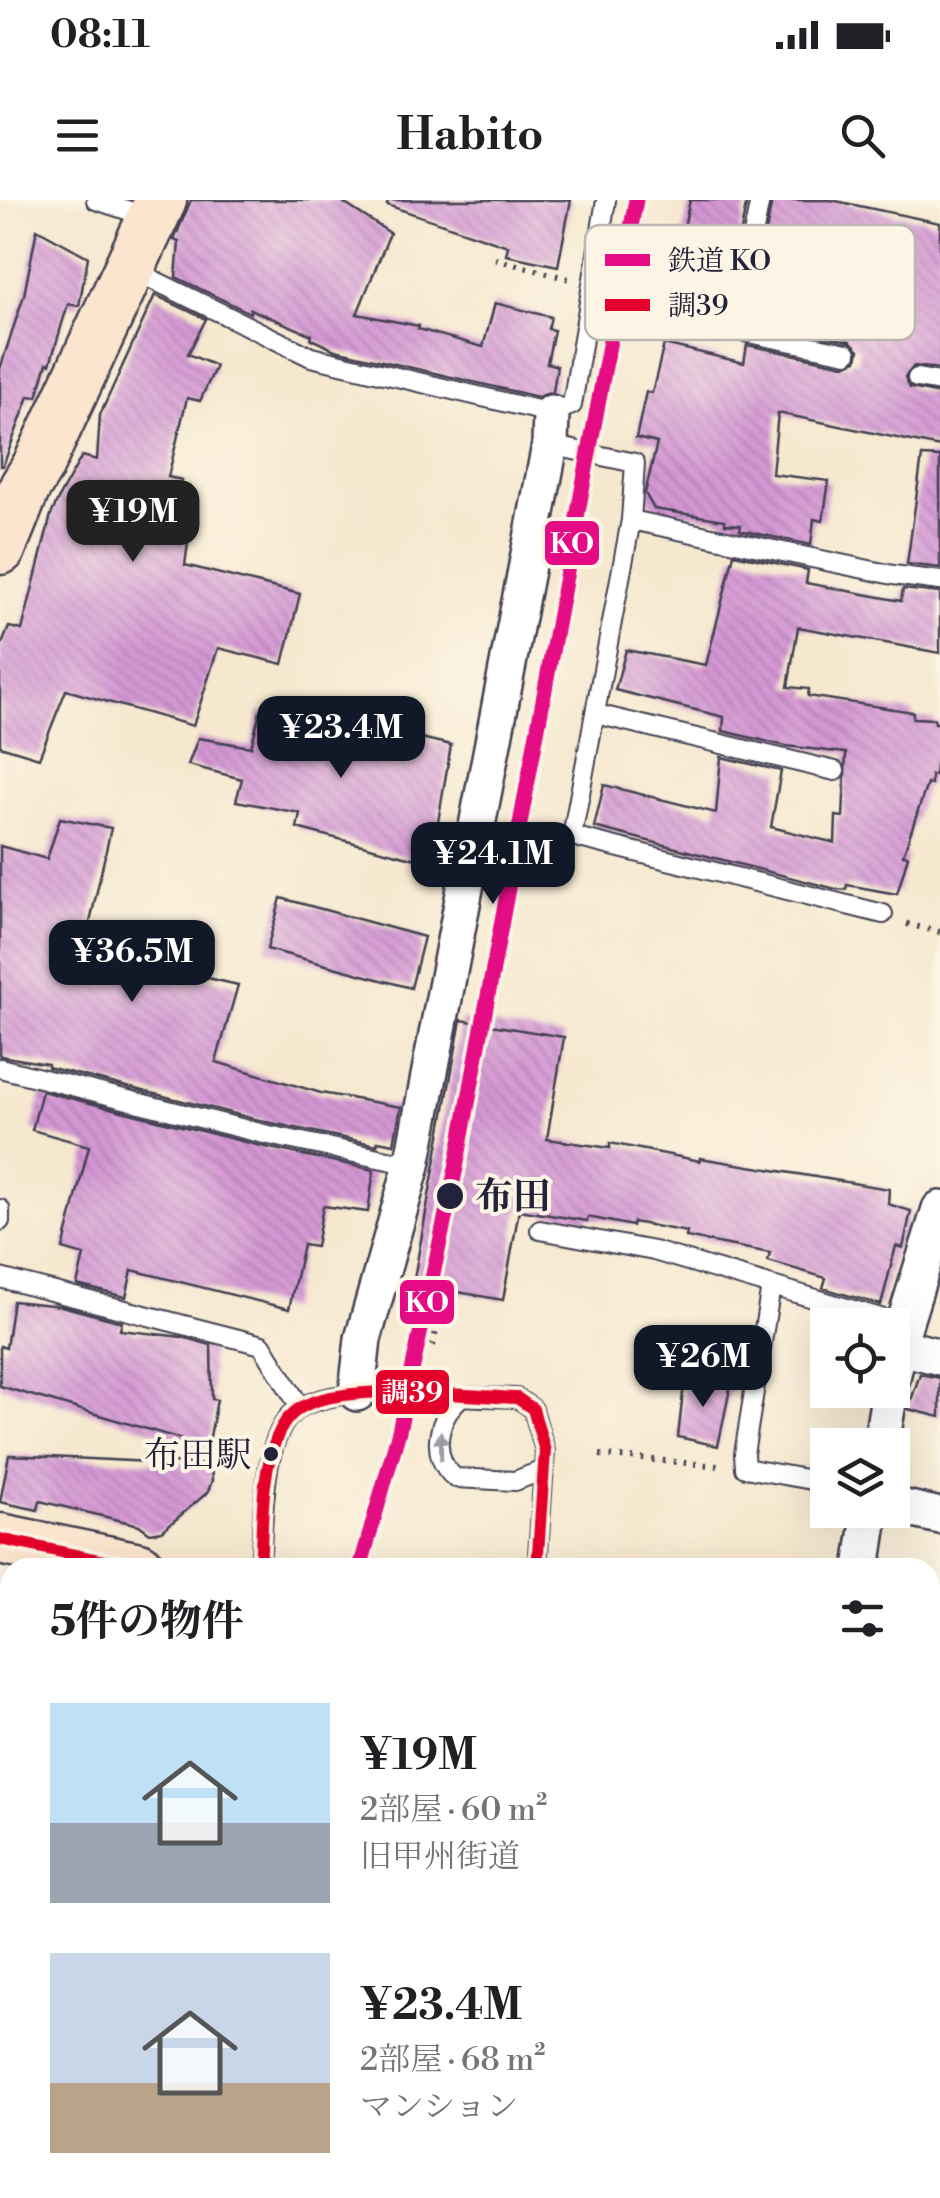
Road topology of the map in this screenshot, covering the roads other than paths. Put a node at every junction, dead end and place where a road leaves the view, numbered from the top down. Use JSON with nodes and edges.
{"nodes":[{"id":1,"x":96,"y":200,"type":"edge"},
{"id":2,"x":606,"y":200,"type":"edge"},
{"id":3,"x":760,"y":200,"type":"edge"},
{"id":4,"x":156,"y":209,"type":"edge"},
{"id":5,"x":602,"y":225,"type":"edge"},
{"id":6,"x":755,"y":225,"type":"edge"},
{"id":7,"x":130,"y":269,"type":"junction"},
{"id":8,"x":585,"y":334,"type":"edge"},
{"id":9,"x":785,"y":340,"type":"edge"},
{"id":10,"x":847,"y":352,"type":"dead end"},
{"id":11,"x":916,"y":378,"type":"dead end"},
{"id":12,"x":940,"y":382,"type":"edge"},
{"id":13,"x":551,"y":429,"type":"junction"},
{"id":14,"x":12,"y":484,"type":"edge"},
{"id":15,"x":632,"y":520,"type":"junction"},
{"id":16,"x":0,"y":549,"type":"edge"},
{"id":17,"x":940,"y":581,"type":"edge"},
{"id":18,"x":596,"y":714,"type":"junction"},
{"id":19,"x":835,"y":771,"type":"dead end"},
{"id":20,"x":883,"y":914,"type":"dead end"},
{"id":21,"x":0,"y":1068,"type":"edge"},
{"id":22,"x":412,"y":1165,"type":"junction"},
{"id":23,"x":0,"y":1208,"type":"edge"},
{"id":24,"x":940,"y":1212,"type":"edge"},
{"id":25,"x":0,"y":1221,"type":"edge"},
{"id":26,"x":540,"y":1230,"type":"dead end"},
{"id":27,"x":0,"y":1278,"type":"edge"},
{"id":28,"x":770,"y":1286,"type":"junction"},
{"id":29,"x":814,"y":1308,"type":"edge"},
{"id":30,"x":910,"y":1311,"type":"edge"},
{"id":31,"x":910,"y":1352,"type":"edge"},
{"id":32,"x":940,"y":1358,"type":"edge"},
{"id":33,"x":358,"y":1393,"type":"junction"},
{"id":34,"x":462,"y":1396,"type":"junction"},
{"id":35,"x":300,"y":1406,"type":"junction"},
{"id":36,"x":544,"y":1470,"type":"junction"},
{"id":37,"x":810,"y":1480,"type":"edge"},
{"id":38,"x":910,"y":1510,"type":"edge"},
{"id":39,"x":940,"y":1516,"type":"edge"},
{"id":40,"x":868,"y":1528,"type":"edge"},
{"id":41,"x":0,"y":1539,"type":"edge"},
{"id":42,"x":91,"y":1558,"type":"edge"},
{"id":43,"x":261,"y":1558,"type":"edge"},
{"id":44,"x":538,"y":1558,"type":"edge"},
{"id":45,"x":864,"y":1558,"type":"edge"}],
"edges":[{"from":1,"to":4,"type":"lane"},
{"from":2,"to":5,"type":"lane"},
{"from":3,"to":6,"type":"lane"},
{"from":4,"to":7,"type":"main road"},
{"from":7,"to":13,"type":"lane"},
{"from":7,"to":14,"type":"main road"},
{"from":8,"to":13,"type":"lane"},
{"from":9,"to":10,"type":"lane"},
{"from":11,"to":12,"type":"lane"},
{"from":13,"to":15,"type":"lane"},
{"from":13,"to":22,"type":"street"},
{"from":14,"to":16,"type":"main road"},
{"from":15,"to":17,"type":"lane"},
{"from":15,"to":18,"type":"lane"},
{"from":18,"to":19,"type":"lane"},
{"from":18,"to":20,"type":"lane"},
{"from":21,"to":22,"type":"lane"},
{"from":22,"to":33,"type":"street"},
{"from":23,"to":25,"type":"lane"},
{"from":24,"to":30,"type":"street"},
{"from":26,"to":28,"type":"lane"},
{"from":27,"to":35,"type":"lane"},
{"from":28,"to":29,"type":"lane"},
{"from":28,"to":37,"type":"lane"},
{"from":31,"to":32,"type":"street"},
{"from":33,"to":34,"type":"lane"},
{"from":33,"to":35,"type":"lane"},
{"from":34,"to":36,"type":"lane"},
{"from":36,"to":34,"type":"lane","one_way":true},
{"from":35,"to":43,"type":"lane"},
{"from":36,"to":44,"type":"lane"},
{"from":38,"to":39,"type":"street"},
{"from":40,"to":45,"type":"street"},
{"from":41,"to":42,"type":"main road"}]}
